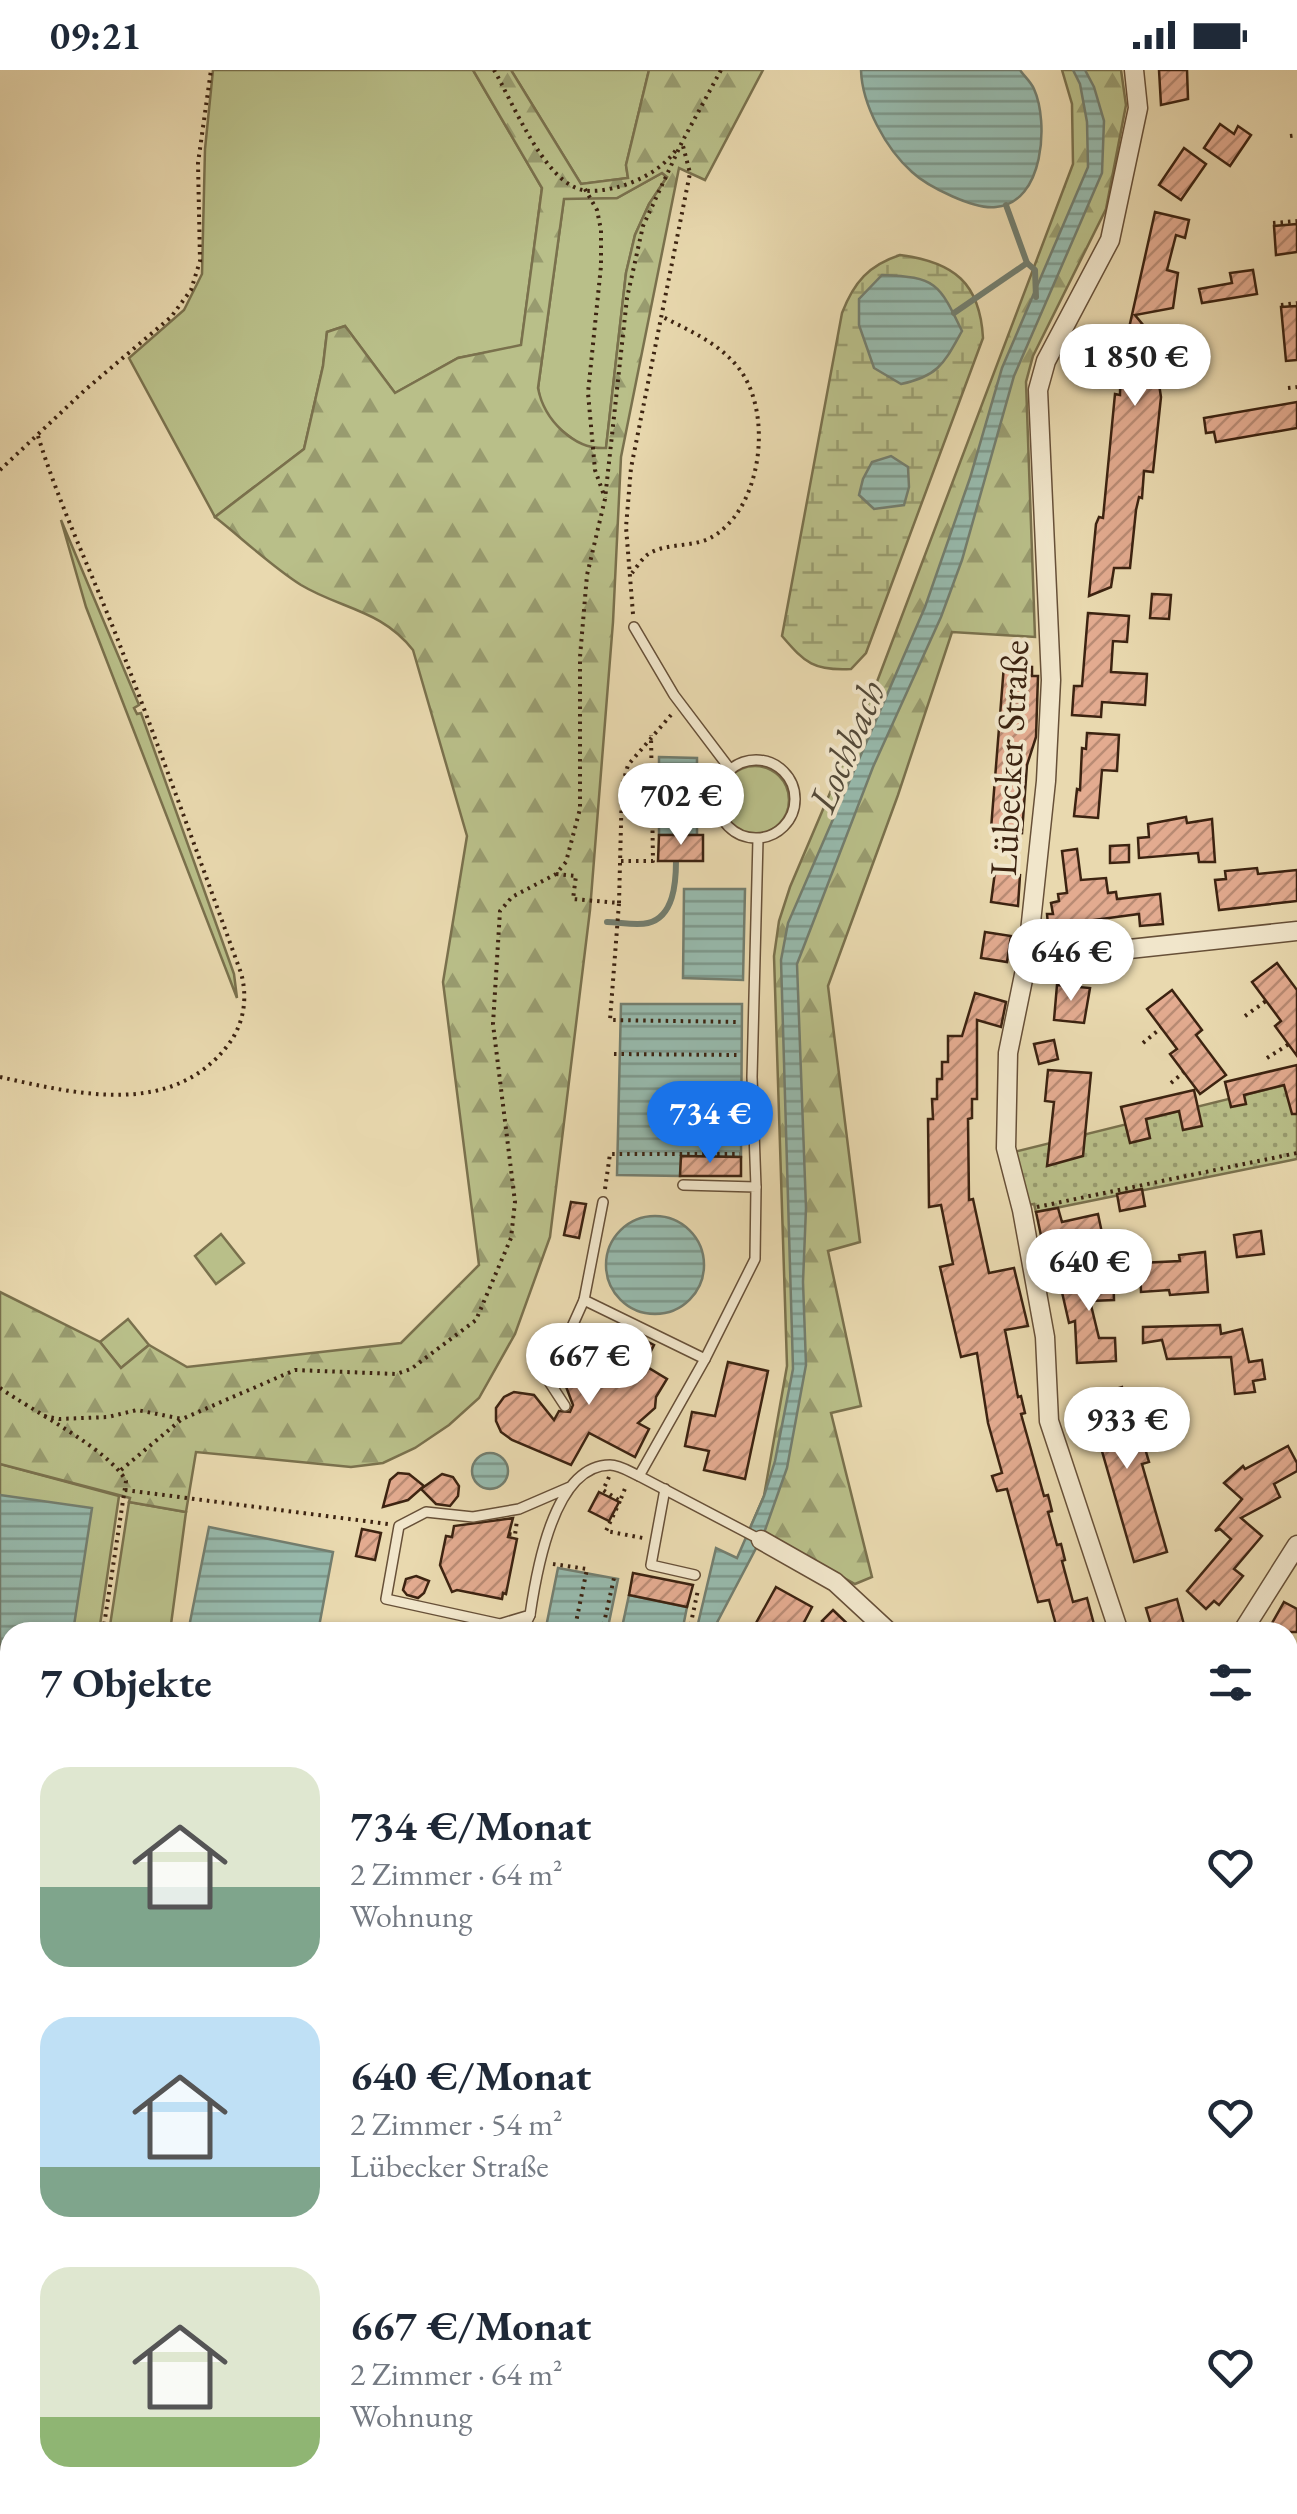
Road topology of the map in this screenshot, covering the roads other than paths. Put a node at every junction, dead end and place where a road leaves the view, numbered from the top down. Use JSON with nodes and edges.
{"nodes":[{"id":1,"x":1134,"y":70,"type":"edge"},
{"id":2,"x":634,"y":627,"type":"road end"},
{"id":3,"x":730,"y":769,"type":"junction"},
{"id":4,"x":758,"y":838,"type":"junction"},
{"id":5,"x":1297,"y":932,"type":"edge"},
{"id":6,"x":1027,"y":960,"type":"junction"},
{"id":7,"x":683,"y":1184,"type":"dead end"},
{"id":8,"x":756,"y":1187,"type":"junction"},
{"id":9,"x":604,"y":1202,"type":"road end"},
{"id":10,"x":584,"y":1300,"type":"junction"},
{"id":11,"x":705,"y":1358,"type":"junction"},
{"id":12,"x":565,"y":1406,"type":"dead end"},
{"id":13,"x":636,"y":1474,"type":"junction"},
{"id":14,"x":570,"y":1487,"type":"junction"},
{"id":15,"x":665,"y":1489,"type":"junction"},
{"id":16,"x":754,"y":1536,"type":"joint"},
{"id":17,"x":1297,"y":1545,"type":"edge"},
{"id":18,"x":695,"y":1574,"type":"road end"},
{"id":19,"x":530,"y":1615,"type":"junction"},
{"id":20,"x":490,"y":1622,"type":"edge"},
{"id":21,"x":507,"y":1622,"type":"edge"},
{"id":22,"x":527,"y":1622,"type":"edge"},
{"id":23,"x":878,"y":1622,"type":"edge"},
{"id":24,"x":1116,"y":1622,"type":"edge"},
{"id":25,"x":1248,"y":1622,"type":"edge"}],
"edges":[{"from":1,"to":6,"type":"street","name":"Lübecker Straße"},
{"from":2,"to":3,"type":"lane"},
{"from":3,"to":4,"type":"lane"},
{"from":3,"to":4,"type":"lane"},
{"from":4,"to":8,"type":"lane"},
{"from":5,"to":6,"type":"street"},
{"from":6,"to":24,"type":"street","name":"Lübecker Straße"},
{"from":7,"to":8,"type":"lane"},
{"from":8,"to":11,"type":"lane"},
{"from":9,"to":10,"type":"lane"},
{"from":10,"to":11,"type":"lane"},
{"from":10,"to":12,"type":"lane"},
{"from":11,"to":13,"type":"lane"},
{"from":13,"to":14,"type":"lane"},
{"from":13,"to":15,"type":"lane"},
{"from":14,"to":19,"type":"lane"},
{"from":14,"to":20,"type":"lane"},
{"from":15,"to":16,"type":"lane"},
{"from":15,"to":18,"type":"lane"},
{"from":16,"to":23,"type":"street"},
{"from":17,"to":25,"type":"street"},
{"from":19,"to":21,"type":"lane"},
{"from":19,"to":22,"type":"lane"}]}
